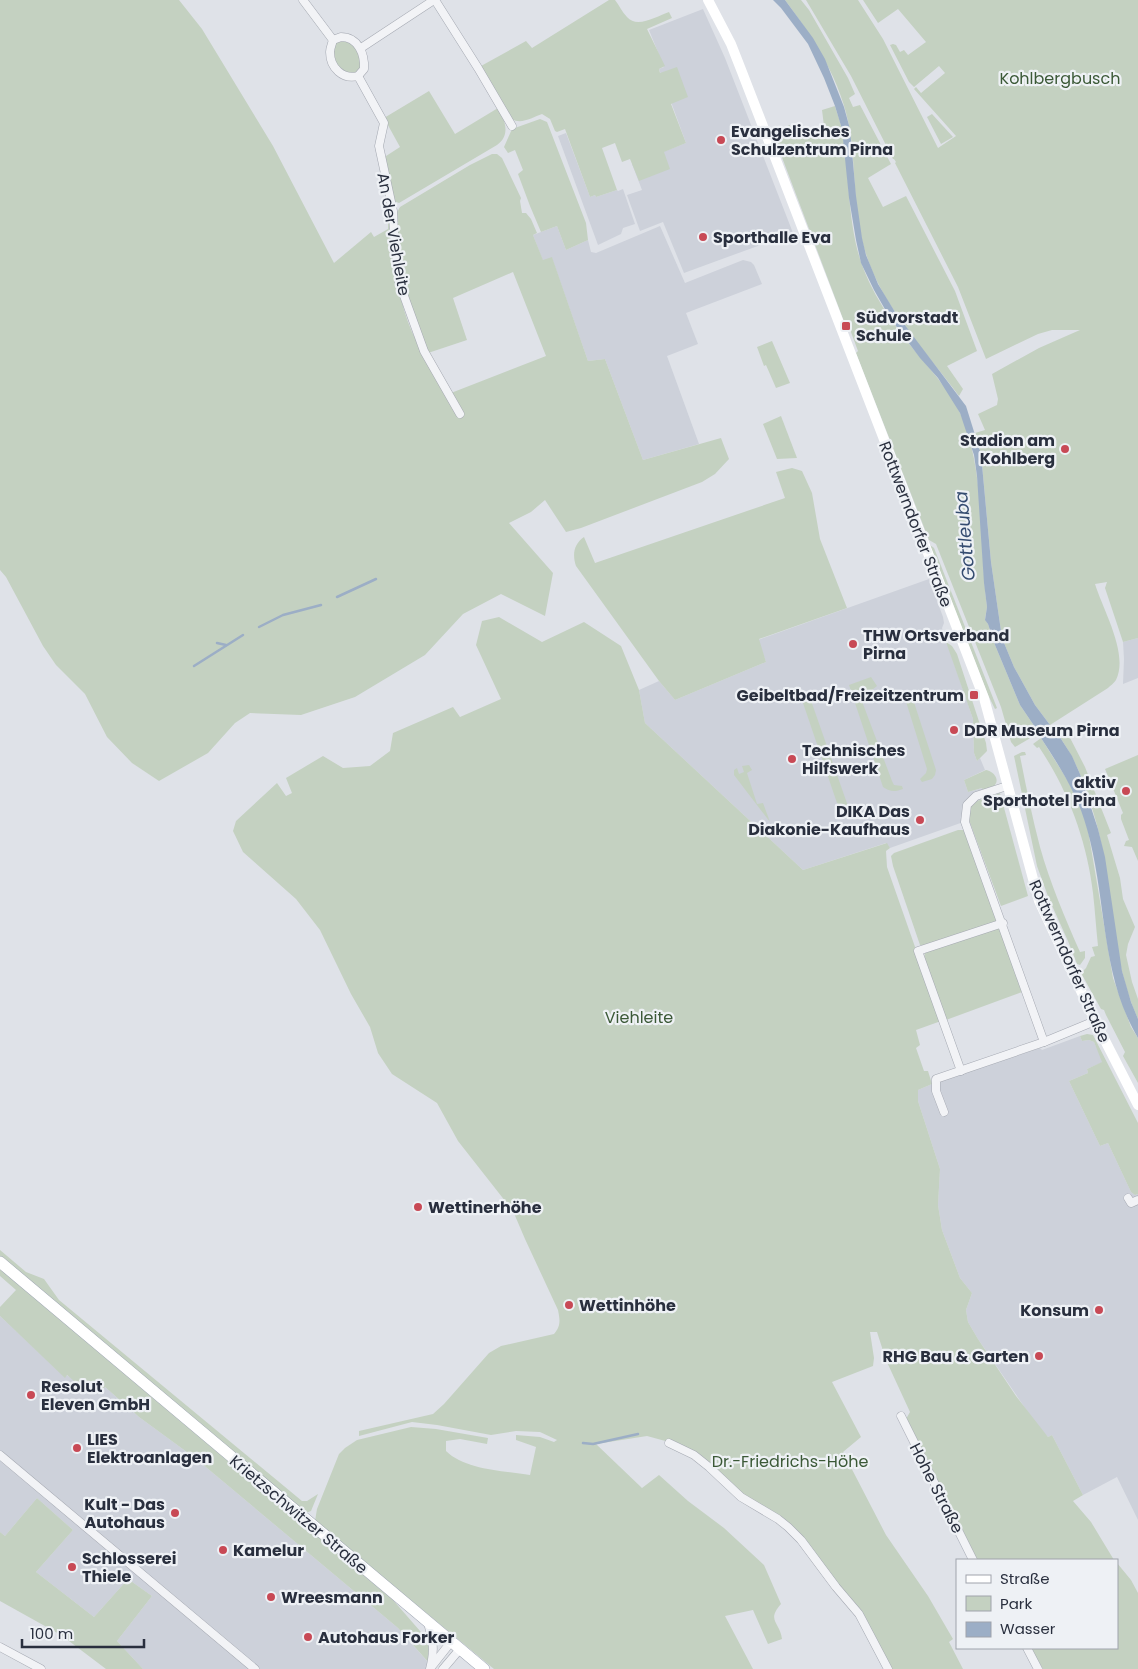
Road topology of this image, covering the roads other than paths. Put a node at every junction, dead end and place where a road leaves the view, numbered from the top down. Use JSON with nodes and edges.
{"nodes":[{"id":1,"x":303,"y":0,"type":"edge"},
{"id":2,"x":435,"y":0,"type":"edge"},
{"id":3,"x":708,"y":0,"type":"edge"},
{"id":4,"x":333,"y":40,"type":"junction"},
{"id":5,"x":361,"y":48,"type":"junction"},
{"id":6,"x":358,"y":76,"type":"junction"},
{"id":7,"x":512,"y":126,"type":"dead end"},
{"id":8,"x":460,"y":414,"type":"dead end"},
{"id":9,"x":1007,"y":786,"type":"junction"},
{"id":10,"x":1003,"y":922,"type":"junction"},
{"id":11,"x":1095,"y":1021,"type":"junction"},
{"id":12,"x":1044,"y":1042,"type":"junction"},
{"id":13,"x":961,"y":1071,"type":"junction"},
{"id":14,"x":1138,"y":1105,"type":"edge"},
{"id":15,"x":944,"y":1112,"type":"dead end"},
{"id":16,"x":1128,"y":1198,"type":"dead end"},
{"id":17,"x":1138,"y":1200,"type":"edge"},
{"id":18,"x":0,"y":1262,"type":"edge"},
{"id":19,"x":901,"y":1416,"type":"dead end"},
{"id":20,"x":669,"y":1443,"type":"dead end"},
{"id":21,"x":0,"y":1455,"type":"edge"},
{"id":22,"x":972,"y":1559,"type":"edge"},
{"id":23,"x":428,"y":1623,"type":"junction"},
{"id":24,"x":451,"y":1642,"type":"junction"},
{"id":25,"x":0,"y":1648,"type":"edge"},
{"id":26,"x":460,"y":1649,"type":"junction"},
{"id":27,"x":1028,"y":1649,"type":"edge"},
{"id":28,"x":41,"y":1669,"type":"edge"},
{"id":29,"x":255,"y":1669,"type":"edge"},
{"id":30,"x":430,"y":1669,"type":"edge"},
{"id":31,"x":443,"y":1669,"type":"edge"},
{"id":32,"x":484,"y":1669,"type":"edge"},
{"id":33,"x":888,"y":1669,"type":"edge"},
{"id":34,"x":1038,"y":1669,"type":"edge"}],
"edges":[{"from":1,"to":4,"type":"street"},
{"from":2,"to":5,"type":"street"},
{"from":2,"to":7,"type":"street"},
{"from":3,"to":9,"type":"main road","name":"Rottwerndorfer Straße"},
{"from":4,"to":5,"type":"street"},
{"from":4,"to":6,"type":"street"},
{"from":5,"to":6,"type":"street"},
{"from":6,"to":8,"type":"street","name":"An der Viehleite"},
{"from":9,"to":10,"type":"street"},
{"from":9,"to":11,"type":"main road","name":"Rottwerndorfer Straße"},
{"from":10,"to":12,"type":"street"},
{"from":10,"to":13,"type":"street"},
{"from":11,"to":12,"type":"street"},
{"from":11,"to":14,"type":"main road","name":"Rottwerndorfer Straße"},
{"from":12,"to":13,"type":"street"},
{"from":13,"to":15,"type":"street"},
{"from":16,"to":17,"type":"street"},
{"from":18,"to":23,"type":"main road","name":"Krietzschwitzer Straße"},
{"from":19,"to":22,"type":"street","name":"Hohe Straße"},
{"from":20,"to":33,"type":"street"},
{"from":21,"to":29,"type":"street"},
{"from":23,"to":24,"type":"main road","name":"Krietzschwitzer Straße"},
{"from":23,"to":30,"type":"street"},
{"from":24,"to":26,"type":"main road","name":"Krietzschwitzer Straße"},
{"from":24,"to":30,"type":"street"},
{"from":25,"to":28,"type":"street"},
{"from":26,"to":31,"type":"street"},
{"from":26,"to":32,"type":"main road","name":"Krietzschwitzer Straße"},
{"from":27,"to":34,"type":"street"}]}
